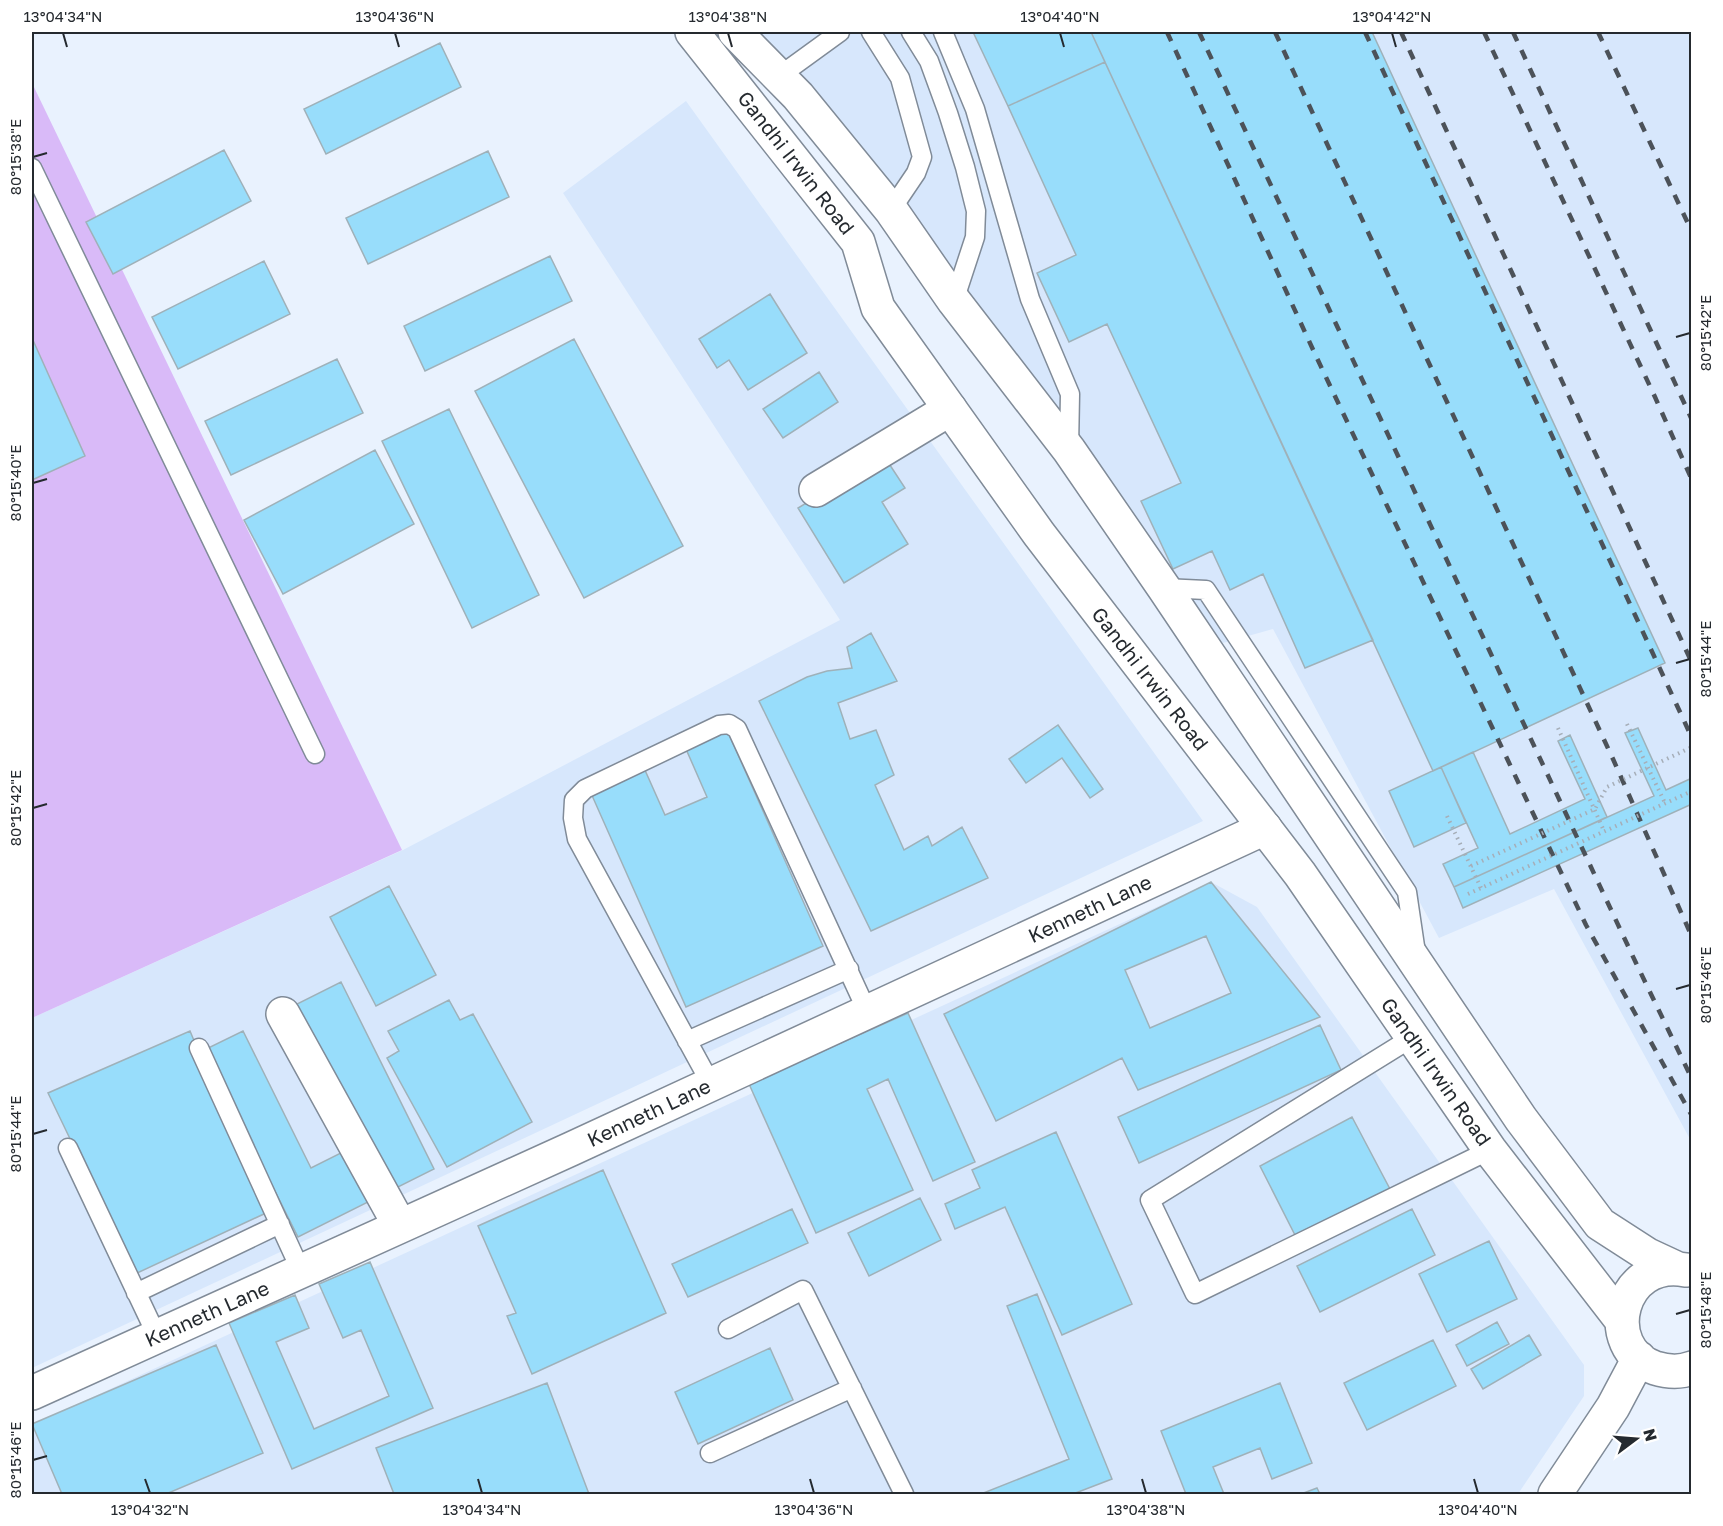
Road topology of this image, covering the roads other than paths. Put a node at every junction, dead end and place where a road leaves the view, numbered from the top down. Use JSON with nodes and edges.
{"nodes":[{"id":1,"x":692,"y":32,"type":"edge"},
{"id":2,"x":735,"y":32,"type":"edge"},
{"id":3,"x":840,"y":32,"type":"edge"},
{"id":4,"x":871,"y":32,"type":"edge"},
{"id":5,"x":911,"y":32,"type":"edge"},
{"id":6,"x":942,"y":32,"type":"edge"},
{"id":7,"x":778,"y":77,"type":"junction"},
{"id":8,"x":975,"y":109,"type":"junction"},
{"id":9,"x":32,"y":168,"type":"edge"},
{"id":10,"x":891,"y":210,"type":"junction"},
{"id":11,"x":976,"y":211,"type":"junction"},
{"id":12,"x":954,"y":301,"type":"junction"},
{"id":13,"x":950,"y":409,"type":"junction"},
{"id":14,"x":1069,"y":450,"type":"junction"},
{"id":15,"x":816,"y":490,"type":"dead end"},
{"id":16,"x":315,"y":754,"type":"dead end"},
{"id":17,"x":1265,"y":828,"type":"junction"},
{"id":18,"x":849,"y":969,"type":"junction"},
{"id":19,"x":867,"y":1011,"type":"junction"},
{"id":20,"x":283,"y":1014,"type":"dead end"},
{"id":21,"x":1413,"y":1037,"type":"junction"},
{"id":22,"x":687,"y":1041,"type":"junction"},
{"id":23,"x":199,"y":1048,"type":"dead end"},
{"id":24,"x":711,"y":1084,"type":"junction"},
{"id":25,"x":68,"y":1148,"type":"dead end"},
{"id":26,"x":1490,"y":1150,"type":"junction"},
{"id":27,"x":280,"y":1224,"type":"junction"},
{"id":28,"x":400,"y":1226,"type":"junction"},
{"id":29,"x":1684,"y":1270,"type":"edge"},
{"id":30,"x":301,"y":1271,"type":"junction"},
{"id":31,"x":136,"y":1293,"type":"junction"},
{"id":32,"x":1622,"y":1321,"type":"junction"},
{"id":33,"x":728,"y":1329,"type":"dead end"},
{"id":34,"x":157,"y":1336,"type":"junction"},
{"id":35,"x":1644,"y":1362,"type":"junction"},
{"id":36,"x":1688,"y":1372,"type":"edge"},
{"id":37,"x":852,"y":1388,"type":"junction"},
{"id":38,"x":32,"y":1394,"type":"edge"},
{"id":39,"x":710,"y":1453,"type":"dead end"},
{"id":40,"x":904,"y":1494,"type":"edge"},
{"id":41,"x":1555,"y":1494,"type":"edge"},
{"id":42,"x":1576,"y":1494,"type":"edge"}],
"edges":[{"from":1,"to":13,"type":"main road","name":"Gandhi Irwin Road"},
{"from":2,"to":7,"type":"main road","name":"Gandhi Irwin Road"},
{"from":3,"to":7,"type":"lane"},
{"from":4,"to":10,"type":"lane"},
{"from":5,"to":11,"type":"lane"},
{"from":6,"to":8,"type":"lane"},
{"from":7,"to":10,"type":"main road","name":"Gandhi Irwin Road"},
{"from":8,"to":11,"type":"lane"},
{"from":8,"to":14,"type":"lane"},
{"from":9,"to":16,"type":"lane"},
{"from":10,"to":12,"type":"main road","name":"Gandhi Irwin Road"},
{"from":11,"to":12,"type":"lane"},
{"from":12,"to":14,"type":"main road","name":"Gandhi Irwin Road"},
{"from":13,"to":15,"type":"main road"},
{"from":13,"to":17,"type":"main road","name":"Gandhi Irwin Road"},
{"from":14,"to":29,"type":"main road","name":"Gandhi Irwin Road"},
{"from":17,"to":19,"type":"main road","name":"Kenneth Lane"},
{"from":17,"to":21,"type":"main road","name":"Gandhi Irwin Road"},
{"from":18,"to":19,"type":"lane"},
{"from":18,"to":22,"type":"lane"},
{"from":18,"to":22,"type":"lane"},
{"from":19,"to":24,"type":"main road","name":"Kenneth Lane"},
{"from":20,"to":28,"type":"main road"},
{"from":21,"to":26,"type":"main road","name":"Gandhi Irwin Road"},
{"from":21,"to":26,"type":"lane"},
{"from":22,"to":24,"type":"lane"},
{"from":23,"to":27,"type":"lane"},
{"from":24,"to":28,"type":"main road","name":"Kenneth Lane"},
{"from":25,"to":31,"type":"lane"},
{"from":26,"to":32,"type":"main road","name":"Gandhi Irwin Road"},
{"from":27,"to":30,"type":"lane"},
{"from":27,"to":31,"type":"lane"},
{"from":28,"to":30,"type":"main road","name":"Kenneth Lane"},
{"from":29,"to":32,"type":"main road"},
{"from":30,"to":34,"type":"main road","name":"Kenneth Lane"},
{"from":31,"to":34,"type":"lane"},
{"from":32,"to":35,"type":"main road"},
{"from":33,"to":37,"type":"lane"},
{"from":34,"to":38,"type":"main road","name":"Kenneth Lane"},
{"from":35,"to":36,"type":"main road"},
{"from":35,"to":41,"type":"main road"},
{"from":35,"to":42,"type":"main road"},
{"from":37,"to":39,"type":"lane"},
{"from":37,"to":40,"type":"lane"}]}
